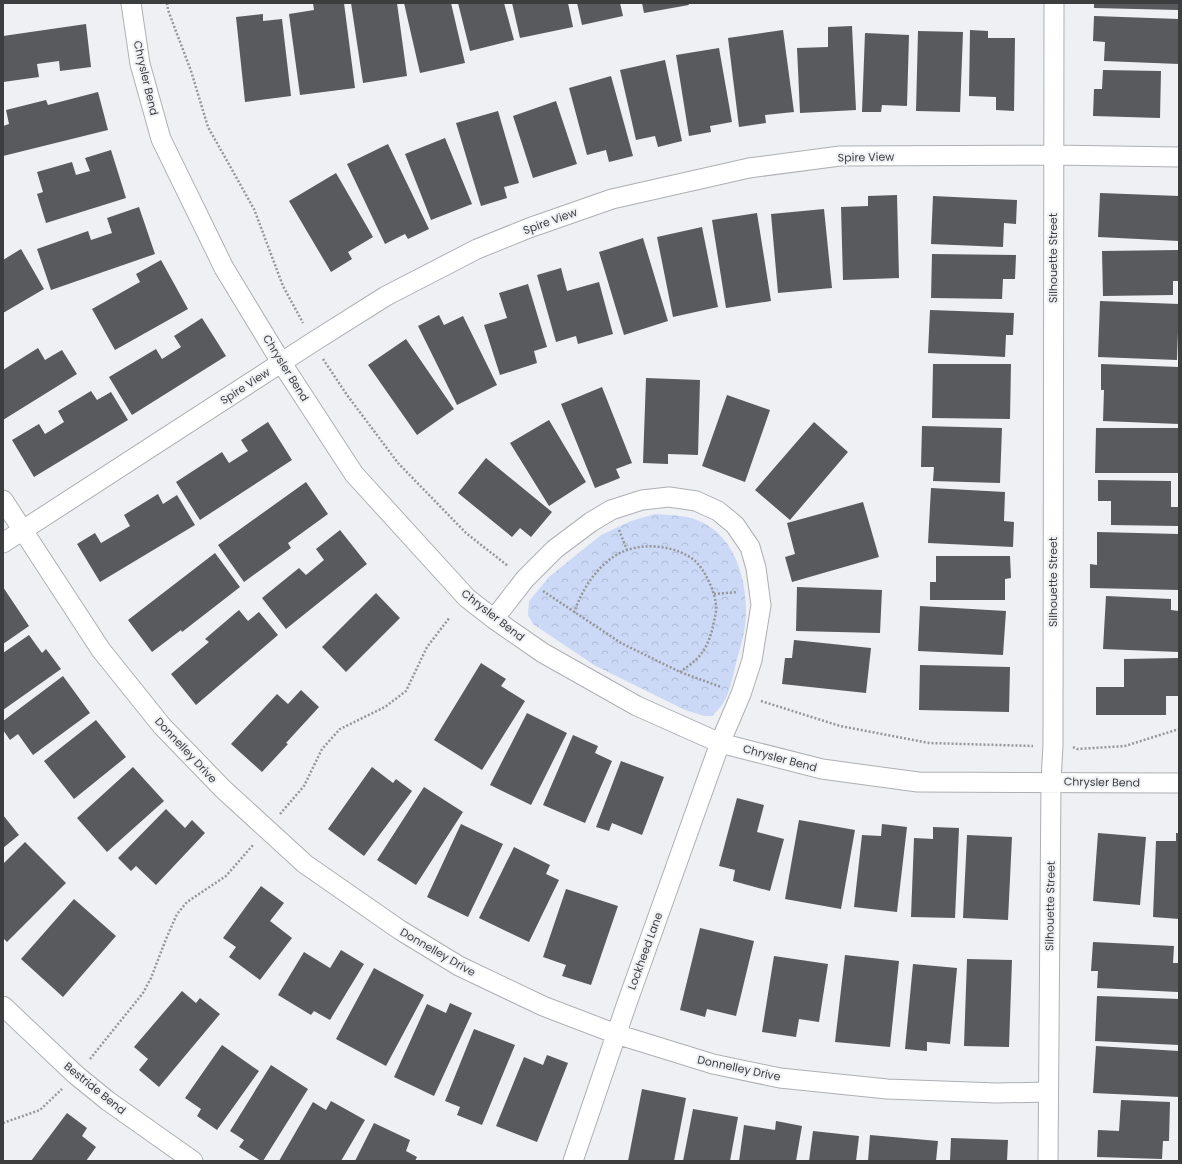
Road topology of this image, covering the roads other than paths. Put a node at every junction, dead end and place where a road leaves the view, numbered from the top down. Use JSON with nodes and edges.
{"nodes":[{"id":1,"x":131,"y":3,"type":"edge"},
{"id":2,"x":1054,"y":3,"type":"edge"},
{"id":3,"x":1053,"y":155,"type":"junction"},
{"id":4,"x":1179,"y":157,"type":"edge"},
{"id":5,"x":281,"y":362,"type":"junction"},
{"id":6,"x":3,"y":500,"type":"edge"},
{"id":7,"x":22,"y":531,"type":"junction"},
{"id":8,"x":3,"y":543,"type":"edge"},
{"id":9,"x":494,"y":619,"type":"junction"},
{"id":10,"x":720,"y":743,"type":"junction"},
{"id":11,"x":1051,"y":782,"type":"junction"},
{"id":12,"x":1179,"y":783,"type":"edge"},
{"id":13,"x":3,"y":1006,"type":"edge"},
{"id":14,"x":616,"y":1034,"type":"junction"},
{"id":15,"x":1048,"y":1092,"type":"junction"},
{"id":16,"x":193,"y":1161,"type":"edge"},
{"id":17,"x":573,"y":1161,"type":"edge"},
{"id":18,"x":1048,"y":1161,"type":"edge"}],
"edges":[{"from":1,"to":5,"type":"street","name":"Chrysler Bend"},
{"from":2,"to":3,"type":"street","name":"Silhouette Street"},
{"from":3,"to":4,"type":"street","name":"Spire View"},
{"from":3,"to":5,"type":"street","name":"Spire View"},
{"from":3,"to":11,"type":"street","name":"Silhouette Street"},
{"from":5,"to":7,"type":"street","name":"Spire View"},
{"from":5,"to":9,"type":"street","name":"Chrysler Bend"},
{"from":6,"to":7,"type":"street","name":"Donnelley Drive"},
{"from":7,"to":8,"type":"street","name":"Spire View"},
{"from":7,"to":14,"type":"street","name":"Donnelley Drive"},
{"from":9,"to":10,"type":"street","name":"Chrysler Bend"},
{"from":9,"to":10,"type":"street","name":"Lockheed Lane"},
{"from":10,"to":11,"type":"street","name":"Chrysler Bend"},
{"from":10,"to":14,"type":"street","name":"Lockheed Lane"},
{"from":11,"to":12,"type":"street","name":"Chrysler Bend"},
{"from":11,"to":15,"type":"street","name":"Silhouette Street"},
{"from":13,"to":16,"type":"street","name":"Bestride Bend"},
{"from":14,"to":15,"type":"street","name":"Donnelley Drive"},
{"from":14,"to":17,"type":"street","name":"Lockheed Lane"},
{"from":15,"to":18,"type":"street","name":"Silhouette Street"}]}
